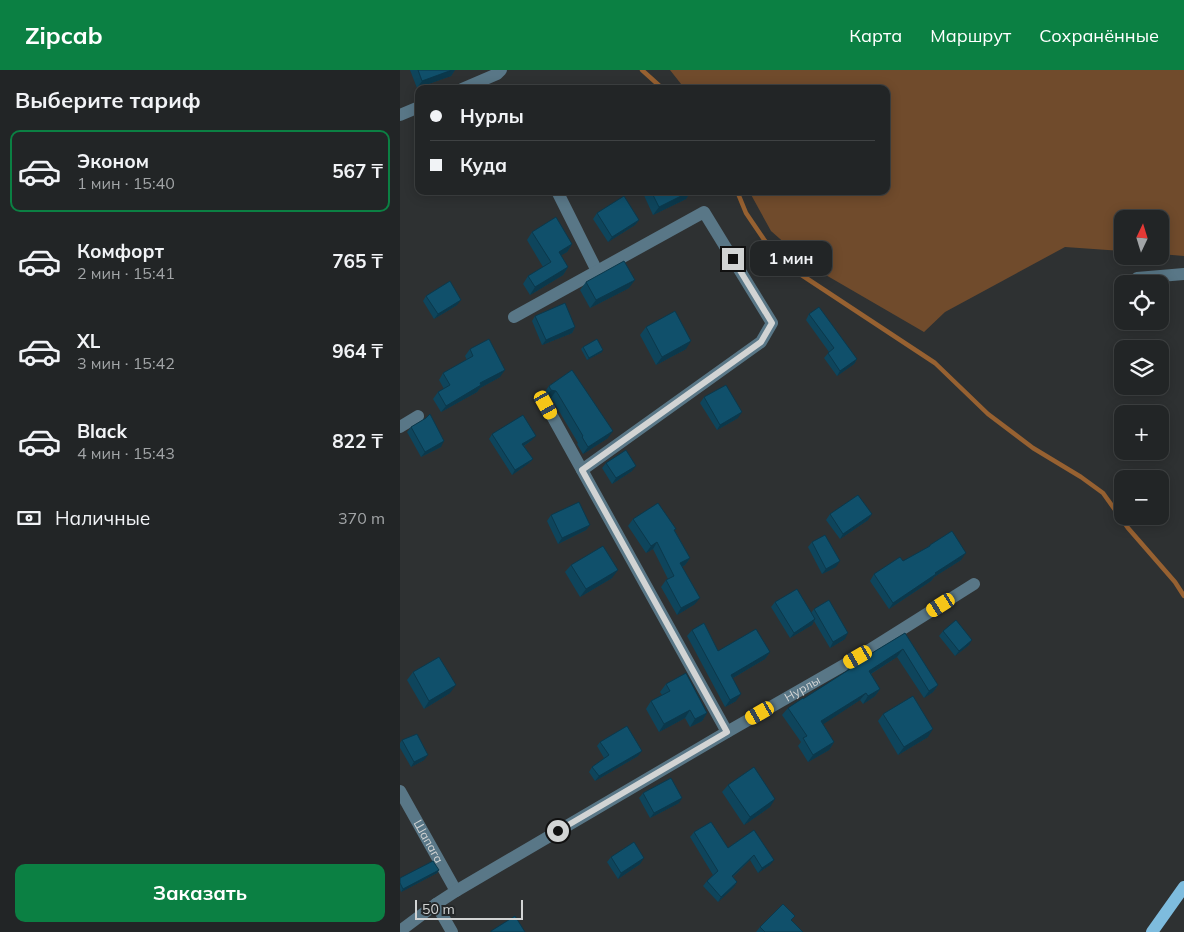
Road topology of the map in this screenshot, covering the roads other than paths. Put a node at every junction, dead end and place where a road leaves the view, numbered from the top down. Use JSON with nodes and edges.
{"nodes":[{"id":1,"x":501,"y":70,"type":"edge"},
{"id":2,"x":472,"y":85,"type":"edge"},
{"id":3,"x":415,"y":108,"type":"edge"},
{"id":4,"x":400,"y":114,"type":"edge"},
{"id":5,"x":559,"y":195,"type":"edge"},
{"id":6,"x":597,"y":270,"type":"junction"},
{"id":7,"x":1184,"y":274,"type":"edge"},
{"id":8,"x":1169,"y":275,"type":"edge"},
{"id":9,"x":514,"y":317,"type":"dead end"},
{"id":10,"x":546,"y":405,"type":"dead end"},
{"id":11,"x":418,"y":416,"type":"dead end"},
{"id":12,"x":400,"y":426,"type":"edge"},
{"id":13,"x":582,"y":470,"type":"junction"},
{"id":14,"x":974,"y":584,"type":"dead end"},
{"id":15,"x":727,"y":732,"type":"junction"},
{"id":16,"x":400,"y":791,"type":"edge"},
{"id":17,"x":1184,"y":887,"type":"edge"},
{"id":18,"x":456,"y":891,"type":"junction"},
{"id":19,"x":436,"y":904,"type":"junction"},
{"id":20,"x":400,"y":931,"type":"edge"},
{"id":21,"x":452,"y":932,"type":"edge"},
{"id":22,"x":1152,"y":932,"type":"edge"}],
"edges":[{"from":1,"to":2,"type":"street"},
{"from":3,"to":4,"type":"street"},
{"from":5,"to":6,"type":"street"},
{"from":6,"to":9,"type":"street"},
{"from":6,"to":13,"type":"street"},
{"from":7,"to":8,"type":"street"},
{"from":10,"to":13,"type":"street"},
{"from":11,"to":12,"type":"street"},
{"from":13,"to":15,"type":"street"},
{"from":14,"to":15,"type":"street","name":"Нурлы"},
{"from":15,"to":18,"type":"street","name":"Нурлы"},
{"from":16,"to":18,"type":"street","name":"Шапага"},
{"from":17,"to":22,"type":"main road"},
{"from":18,"to":19,"type":"street","name":"Нурлы"},
{"from":19,"to":20,"type":"street","name":"Нурлы"},
{"from":19,"to":21,"type":"street"}]}
